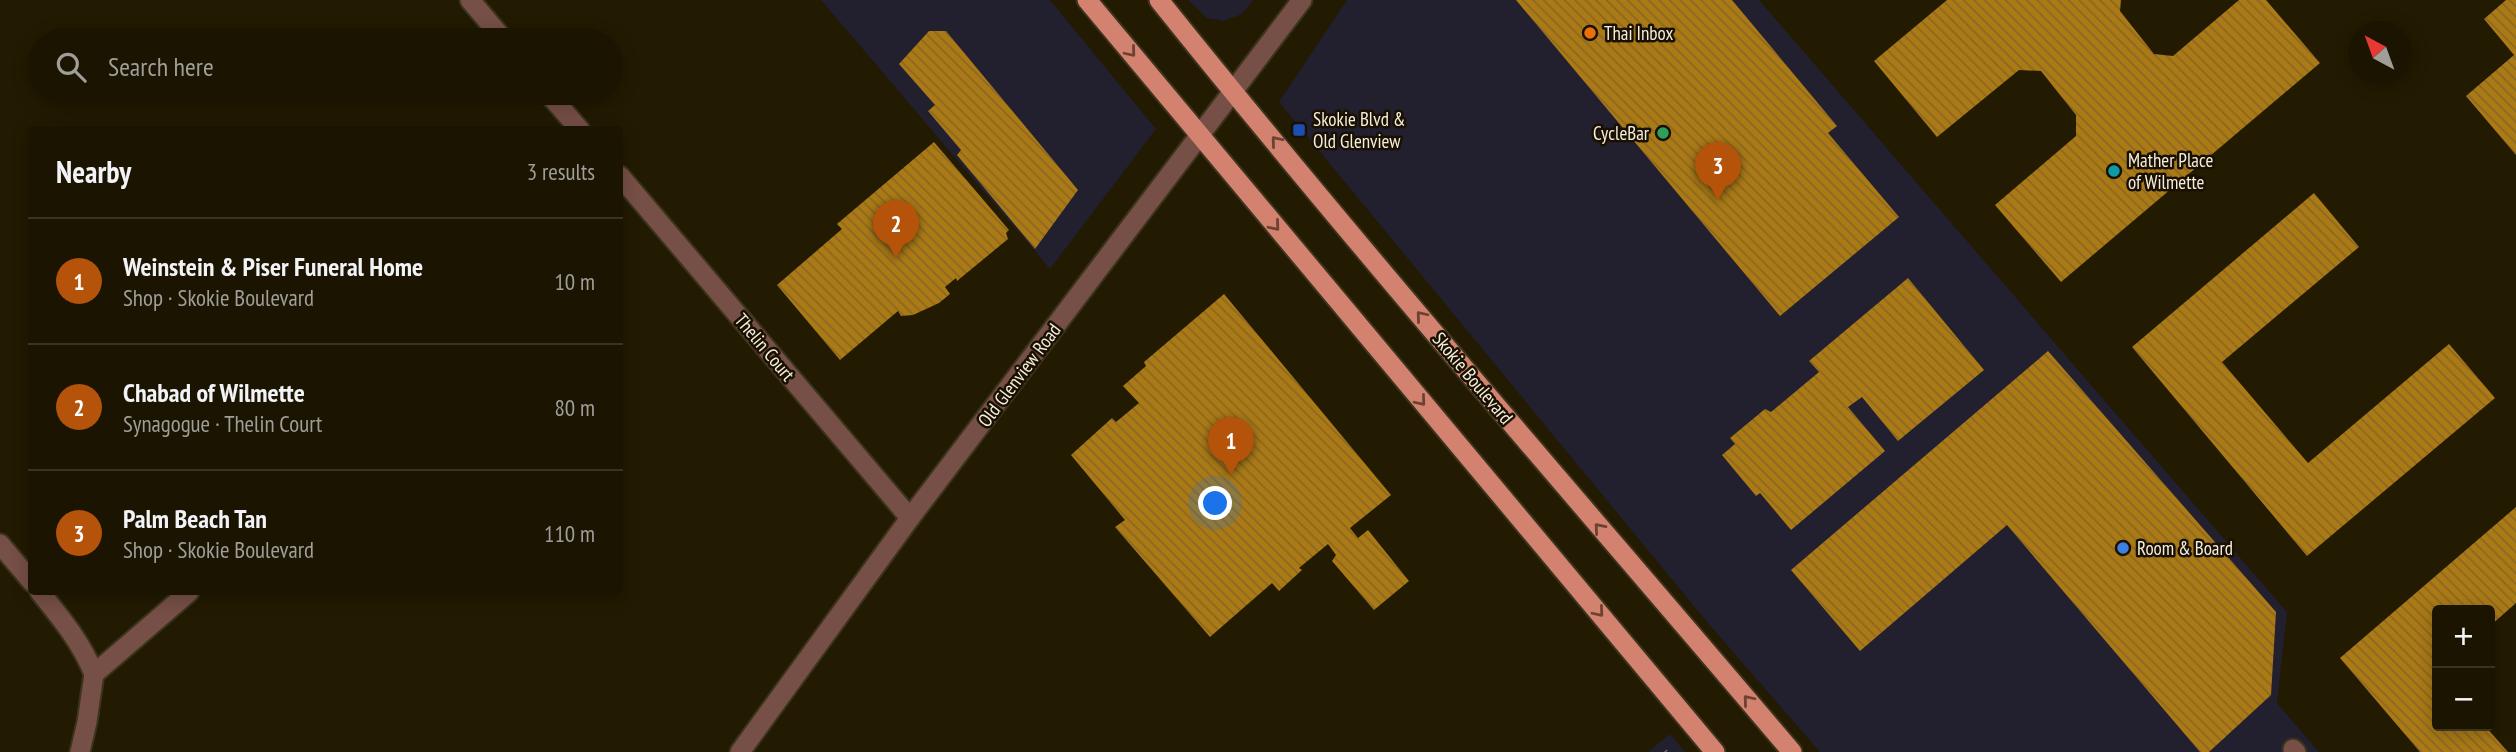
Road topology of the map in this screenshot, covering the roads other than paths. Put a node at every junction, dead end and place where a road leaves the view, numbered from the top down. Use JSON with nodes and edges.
{"nodes":[{"id":1,"x":470,"y":0,"type":"edge"},
{"id":2,"x":1087,"y":0,"type":"edge"},
{"id":3,"x":1159,"y":0,"type":"edge"},
{"id":4,"x":1303,"y":0,"type":"edge"},
{"id":5,"x":494,"y":28,"type":"edge"},
{"id":6,"x":1234,"y":93,"type":"junction"},
{"id":7,"x":558,"y":105,"type":"edge"},
{"id":8,"x":577,"y":126,"type":"edge"},
{"id":9,"x":1200,"y":136,"type":"junction"},
{"id":10,"x":623,"y":180,"type":"edge"},
{"id":11,"x":910,"y":518,"type":"junction"},
{"id":12,"x":0,"y":544,"type":"edge"},
{"id":13,"x":28,"y":577,"type":"edge"},
{"id":14,"x":42,"y":595,"type":"edge"},
{"id":15,"x":185,"y":595,"type":"edge"},
{"id":16,"x":94,"y":674,"type":"junction"},
{"id":17,"x":80,"y":752,"type":"edge"},
{"id":18,"x":740,"y":752,"type":"edge"},
{"id":19,"x":1715,"y":752,"type":"edge"},
{"id":20,"x":1792,"y":752,"type":"edge"}],
"edges":[{"from":1,"to":5,"type":"street"},
{"from":2,"to":9,"type":"main road","one_way":true},
{"from":3,"to":6,"type":"main road","name":"Skokie Boulevard"},
{"from":4,"to":6,"type":"street","name":"Old Glenview Road"},
{"from":6,"to":9,"type":"street","name":"Old Glenview Road"},
{"from":20,"to":6,"type":"main road","name":"Skokie Boulevard","one_way":true},
{"from":7,"to":8,"type":"street"},
{"from":9,"to":11,"type":"street","name":"Old Glenview Road"},
{"from":9,"to":19,"type":"main road","one_way":true},
{"from":10,"to":11,"type":"street","name":"Thelin Court"},
{"from":11,"to":18,"type":"street","name":"Old Glenview Road"},
{"from":12,"to":13,"type":"street"},
{"from":14,"to":16,"type":"street"},
{"from":15,"to":16,"type":"street"},
{"from":16,"to":17,"type":"street"}]}
